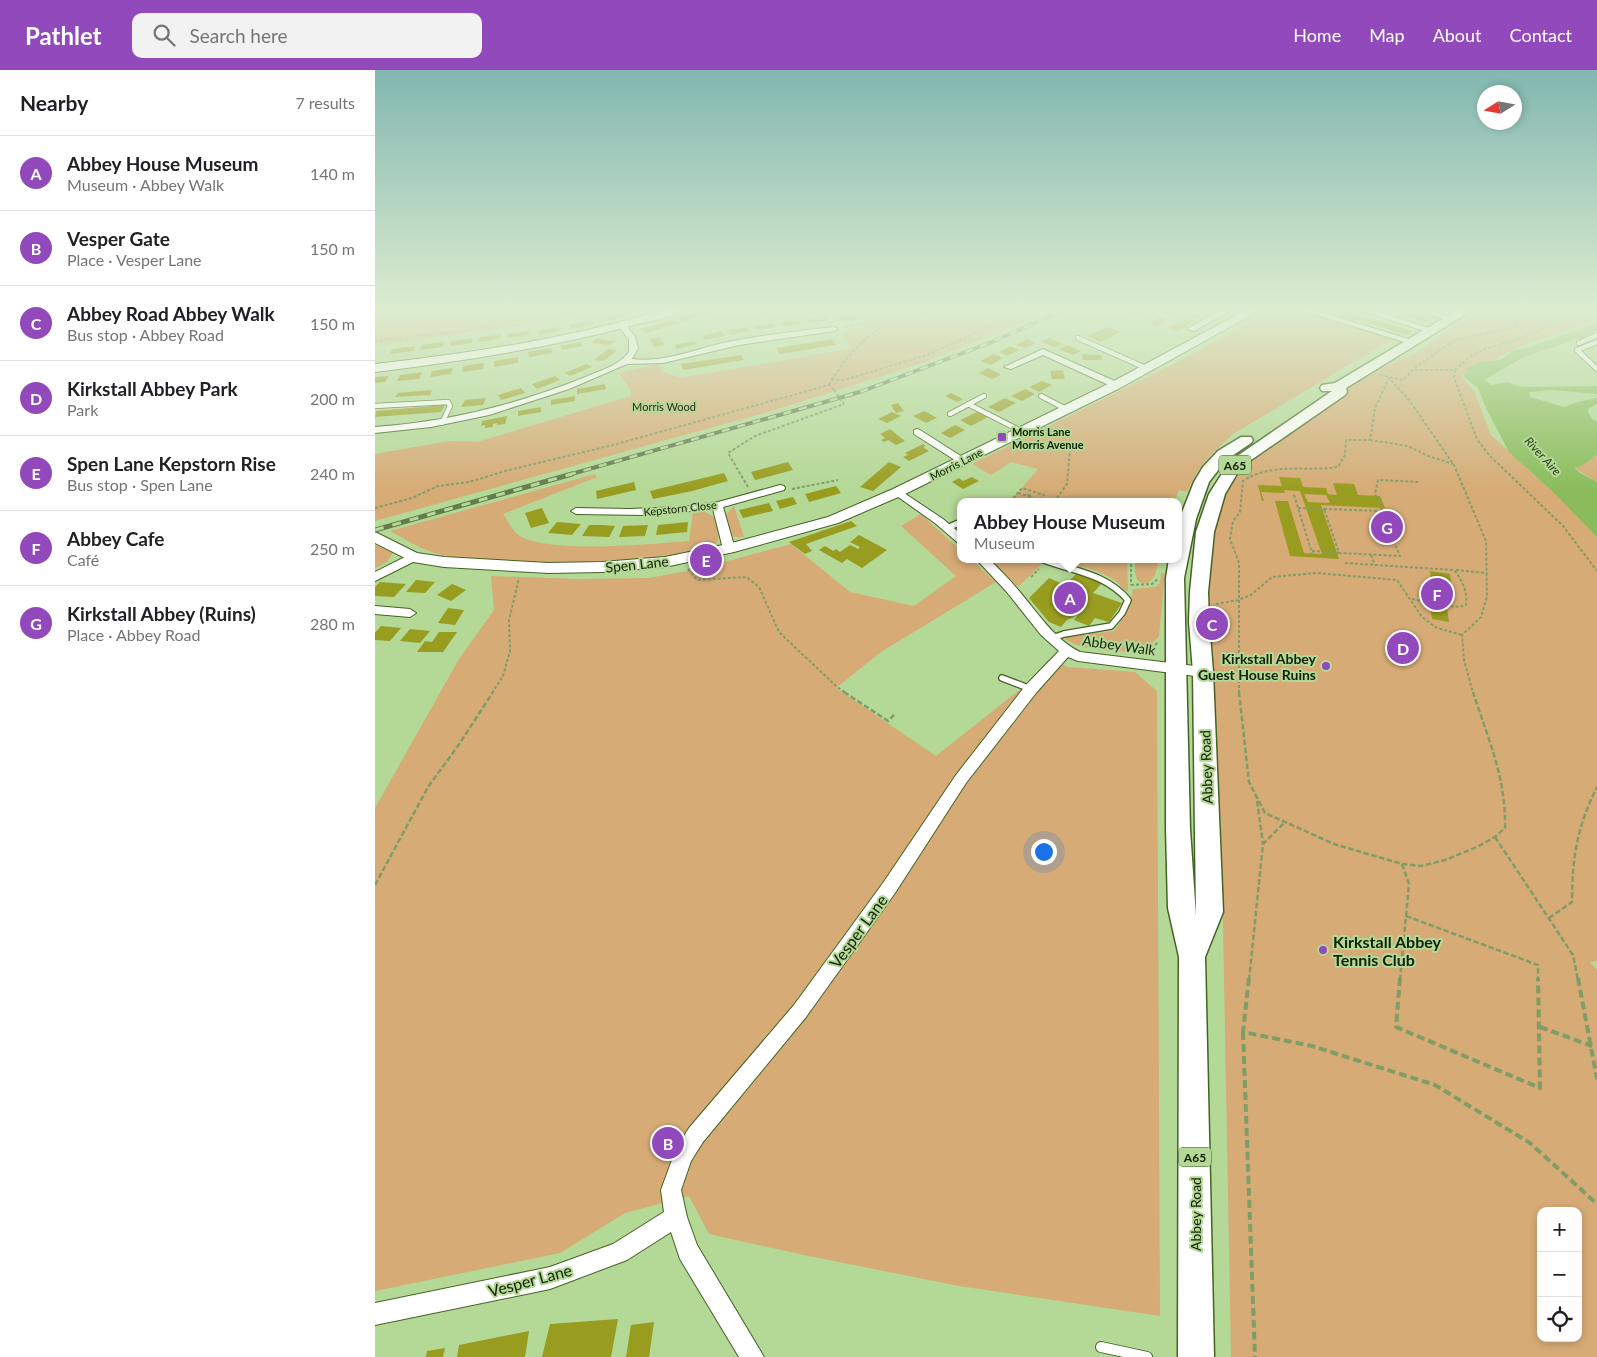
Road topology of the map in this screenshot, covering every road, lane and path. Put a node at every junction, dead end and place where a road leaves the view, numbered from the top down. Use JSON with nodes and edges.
{"nodes":[{"id":1,"x":607,"y":369,"type":"edge"},
{"id":2,"x":838,"y":369,"type":"edge"},
{"id":3,"x":880,"y":369,"type":"edge"},
{"id":4,"x":1081,"y":369,"type":"edge"},
{"id":5,"x":1144,"y":369,"type":"edge"},
{"id":6,"x":1368,"y":369,"type":"edge"},
{"id":7,"x":1415,"y":370,"type":"joint"},
{"id":8,"x":1455,"y":370,"type":"joint"},
{"id":9,"x":1389,"y":378,"type":"junction"},
{"id":10,"x":832,"y":380,"type":"junction"},
{"id":11,"x":829,"y":385,"type":"junction"},
{"id":12,"x":1116,"y":385,"type":"junction"},
{"id":13,"x":1339,"y":386,"type":"junction"},
{"id":14,"x":984,"y":396,"type":"dead end"},
{"id":15,"x":1041,"y":396,"type":"dead end"},
{"id":16,"x":968,"y":404,"type":"junction"},
{"id":17,"x":375,"y":406,"type":"edge"},
{"id":18,"x":1066,"y":409,"type":"junction"},
{"id":19,"x":951,"y":414,"type":"dead end"},
{"id":20,"x":442,"y":423,"type":"junction"},
{"id":21,"x":375,"y":430,"type":"edge"},
{"id":22,"x":1021,"y":431,"type":"junction"},
{"id":23,"x":917,"y":432,"type":"dead end"},
{"id":24,"x":1370,"y":440,"type":"junction"},
{"id":25,"x":1070,"y":449,"type":"dead end"},
{"id":26,"x":962,"y":460,"type":"junction"},
{"id":27,"x":1454,"y":464,"type":"junction"},
{"id":28,"x":838,"y":480,"type":"dead end"},
{"id":29,"x":922,"y":481,"type":"joint"},
{"id":30,"x":1420,"y":482,"type":"dead end"},
{"id":31,"x":780,"y":488,"type":"joint"},
{"id":32,"x":898,"y":492,"type":"junction"},
{"id":33,"x":1033,"y":492,"type":"junction"},
{"id":34,"x":1018,"y":493,"type":"junction"},
{"id":35,"x":1294,"y":495,"type":"dead end"},
{"id":36,"x":753,"y":496,"type":"junction"},
{"id":37,"x":1030,"y":496,"type":"junction"},
{"id":38,"x":1013,"y":498,"type":"edge"},
{"id":39,"x":1034,"y":498,"type":"edge"},
{"id":40,"x":1041,"y":498,"type":"edge"},
{"id":41,"x":1057,"y":498,"type":"edge"},
{"id":42,"x":717,"y":505,"type":"junction"},
{"id":43,"x":375,"y":508,"type":"edge"},
{"id":44,"x":1298,"y":508,"type":"junction"},
{"id":45,"x":1325,"y":508,"type":"junction"},
{"id":46,"x":577,"y":511,"type":"dead end"},
{"id":47,"x":1382,"y":511,"type":"junction"},
{"id":48,"x":957,"y":524,"type":"edge"},
{"id":49,"x":947,"y":528,"type":"junction"},
{"id":50,"x":375,"y":537,"type":"edge"},
{"id":51,"x":957,"y":537,"type":"edge"},
{"id":52,"x":1182,"y":540,"type":"edge"},
{"id":53,"x":729,"y":549,"type":"junction"},
{"id":54,"x":1339,"y":553,"type":"junction"},
{"id":55,"x":1371,"y":554,"type":"junction"},
{"id":56,"x":413,"y":557,"type":"junction"},
{"id":57,"x":986,"y":563,"type":"edge"},
{"id":58,"x":1053,"y":563,"type":"edge"},
{"id":59,"x":1131,"y":563,"type":"edge"},
{"id":60,"x":1178,"y":563,"type":"edge"},
{"id":61,"x":1345,"y":563,"type":"dead end"},
{"id":62,"x":1375,"y":565,"type":"junction"},
{"id":63,"x":687,"y":568,"type":"dead end"},
{"id":64,"x":1454,"y":570,"type":"junction"},
{"id":65,"x":1597,"y":571,"type":"edge"},
{"id":66,"x":1487,"y":573,"type":"junction"},
{"id":67,"x":375,"y":577,"type":"edge"},
{"id":68,"x":519,"y":577,"type":"dead end"},
{"id":69,"x":1159,"y":578,"type":"dead end"},
{"id":70,"x":1131,"y":585,"type":"junction"},
{"id":71,"x":1199,"y":592,"type":"junction"},
{"id":72,"x":1411,"y":599,"type":"junction"},
{"id":73,"x":1128,"y":600,"type":"junction"},
{"id":74,"x":1238,"y":600,"type":"junction"},
{"id":75,"x":1425,"y":602,"type":"dead end"},
{"id":76,"x":1450,"y":606,"type":"dead end"},
{"id":77,"x":375,"y":610,"type":"edge"},
{"id":78,"x":415,"y":612,"type":"dead end"},
{"id":79,"x":1462,"y":634,"type":"junction"},
{"id":80,"x":1052,"y":638,"type":"junction"},
{"id":81,"x":1065,"y":651,"type":"junction"},
{"id":82,"x":1175,"y":668,"type":"junction"},
{"id":83,"x":1203,"y":672,"type":"junction"},
{"id":84,"x":1002,"y":678,"type":"dead end"},
{"id":85,"x":1031,"y":688,"type":"junction"},
{"id":86,"x":894,"y":715,"type":"dead end"},
{"id":87,"x":1597,"y":787,"type":"edge"},
{"id":88,"x":1257,"y":797,"type":"junction"},
{"id":89,"x":1285,"y":822,"type":"junction"},
{"id":90,"x":1495,"y":836,"type":"junction"},
{"id":91,"x":1263,"y":844,"type":"junction"},
{"id":92,"x":1402,"y":864,"type":"junction"},
{"id":93,"x":375,"y":886,"type":"edge"},
{"id":94,"x":1407,"y":916,"type":"junction"},
{"id":95,"x":1549,"y":918,"type":"junction"},
{"id":96,"x":1192,"y":957,"type":"junction"},
{"id":97,"x":1540,"y":1027,"type":"junction"},
{"id":98,"x":1243,"y":1032,"type":"junction"},
{"id":99,"x":1592,"y":1046,"type":"junction"},
{"id":100,"x":1597,"y":1078,"type":"edge"},
{"id":101,"x":1597,"y":1204,"type":"edge"},
{"id":102,"x":675,"y":1217,"type":"junction"},
{"id":103,"x":375,"y":1314,"type":"edge"},
{"id":104,"x":1101,"y":1348,"type":"dead end"},
{"id":105,"x":752,"y":1357,"type":"edge"},
{"id":106,"x":1147,"y":1357,"type":"edge"},
{"id":107,"x":1196,"y":1357,"type":"edge"},
{"id":108,"x":1255,"y":1357,"type":"edge"}],
"edges":[{"from":1,"to":20,"type":"street"},
{"from":2,"to":10,"type":"path"},
{"from":3,"to":10,"type":"path"},
{"from":4,"to":12,"type":"street"},
{"from":5,"to":12,"type":"street","name":"Morris Lane"},
{"from":6,"to":13,"type":"main road","name":"Abbey Road","number":"A65"},
{"from":7,"to":8,"type":"path"},
{"from":7,"to":9,"type":"path"},
{"from":8,"to":65,"type":"path"},
{"from":9,"to":24,"type":"path"},
{"from":9,"to":27,"type":"path"},
{"from":10,"to":11,"type":"path"},
{"from":11,"to":36,"type":"path","bridge":true},
{"from":11,"to":43,"type":"path"},
{"from":12,"to":18,"type":"street","name":"Morris Lane"},
{"from":13,"to":52,"type":"main road","number":"A65"},
{"from":13,"to":71,"type":"main road","name":"Abbey Road","number":"A65"},
{"from":14,"to":16,"type":"lane"},
{"from":15,"to":18,"type":"lane"},
{"from":16,"to":19,"type":"lane"},
{"from":16,"to":22,"type":"lane"},
{"from":17,"to":20,"type":"lane"},
{"from":18,"to":22,"type":"street","name":"Morris Lane"},
{"from":20,"to":21,"type":"street"},
{"from":22,"to":26,"type":"street","name":"Morris Lane"},
{"from":23,"to":26,"type":"street"},
{"from":24,"to":27,"type":"path"},
{"from":24,"to":74,"type":"path"},
{"from":25,"to":41,"type":"path"},
{"from":26,"to":29,"type":"street","name":"Morris Lane"},
{"from":27,"to":66,"type":"path"},
{"from":28,"to":31,"type":"path"},
{"from":29,"to":32,"type":"street","name":"Spen Lane"},
{"from":30,"to":47,"type":"path"},
{"from":31,"to":36,"type":"street","name":"Kepstorn Close"},
{"from":32,"to":49,"type":"street"},
{"from":32,"to":53,"type":"street","name":"Spen Lane"},
{"from":33,"to":34,"type":"path"},
{"from":33,"to":37,"type":"path"},
{"from":33,"to":40,"type":"path"},
{"from":34,"to":37,"type":"path"},
{"from":34,"to":38,"type":"path"},
{"from":35,"to":44,"type":"path"},
{"from":36,"to":42,"type":"street","name":"Kepstorn Close"},
{"from":37,"to":39,"type":"path"},
{"from":42,"to":46,"type":"street","name":"Kepstorn Close"},
{"from":42,"to":53,"type":"street"},
{"from":44,"to":45,"type":"path"},
{"from":44,"to":54,"type":"path"},
{"from":45,"to":47,"type":"path"},
{"from":45,"to":54,"type":"path"},
{"from":47,"to":55,"type":"path"},
{"from":48,"to":49,"type":"lane"},
{"from":49,"to":51,"type":"street"},
{"from":50,"to":56,"type":"street","name":"Spen Lane"},
{"from":53,"to":56,"type":"street","name":"Spen Lane"},
{"from":54,"to":55,"type":"path"},
{"from":55,"to":62,"type":"path"},
{"from":56,"to":67,"type":"street"},
{"from":57,"to":80,"type":"street","name":"Abbey Walk"},
{"from":58,"to":73,"type":"lane"},
{"from":59,"to":70,"type":"path"},
{"from":60,"to":82,"type":"main road","number":"A65"},
{"from":61,"to":62,"type":"path"},
{"from":62,"to":64,"type":"path"},
{"from":63,"to":86,"type":"path"},
{"from":64,"to":66,"type":"path"},
{"from":64,"to":76,"type":"path"},
{"from":66,"to":79,"type":"path"},
{"from":68,"to":93,"type":"path"},
{"from":69,"to":70,"type":"path"},
{"from":70,"to":73,"type":"path"},
{"from":71,"to":74,"type":"path"},
{"from":71,"to":83,"type":"main road","name":"Abbey Road","number":"A65"},
{"from":72,"to":74,"type":"path"},
{"from":72,"to":75,"type":"path"},
{"from":72,"to":79,"type":"path"},
{"from":73,"to":80,"type":"lane"},
{"from":74,"to":88,"type":"path"},
{"from":77,"to":78,"type":"street"},
{"from":79,"to":90,"type":"path"},
{"from":80,"to":81,"type":"street","name":"Abbey Walk"},
{"from":81,"to":82,"type":"street","name":"Abbey Walk"},
{"from":81,"to":85,"type":"street","name":"Vesper Lane"},
{"from":82,"to":83,"type":"street","name":"Abbey Walk"},
{"from":82,"to":96,"type":"main road","number":"A65"},
{"from":83,"to":96,"type":"main road","name":"Abbey Road","number":"A65"},
{"from":84,"to":85,"type":"lane"},
{"from":85,"to":102,"type":"street","name":"Vesper Lane"},
{"from":87,"to":95,"type":"path"},
{"from":88,"to":89,"type":"path"},
{"from":88,"to":91,"type":"path"},
{"from":89,"to":91,"type":"path"},
{"from":89,"to":92,"type":"path"},
{"from":90,"to":92,"type":"path"},
{"from":90,"to":95,"type":"path"},
{"from":91,"to":98,"type":"path"},
{"from":92,"to":94,"type":"path"},
{"from":94,"to":97,"type":"path"},
{"from":94,"to":97,"type":"path"},
{"from":95,"to":99,"type":"path"},
{"from":96,"to":107,"type":"main road","name":"Abbey Road","number":"A65"},
{"from":97,"to":99,"type":"path"},
{"from":98,"to":101,"type":"path"},
{"from":98,"to":108,"type":"path"},
{"from":99,"to":100,"type":"path"},
{"from":102,"to":103,"type":"street","name":"Vesper Lane"},
{"from":102,"to":105,"type":"street","name":"Vesper Lane"},
{"from":104,"to":106,"type":"lane"}]}
